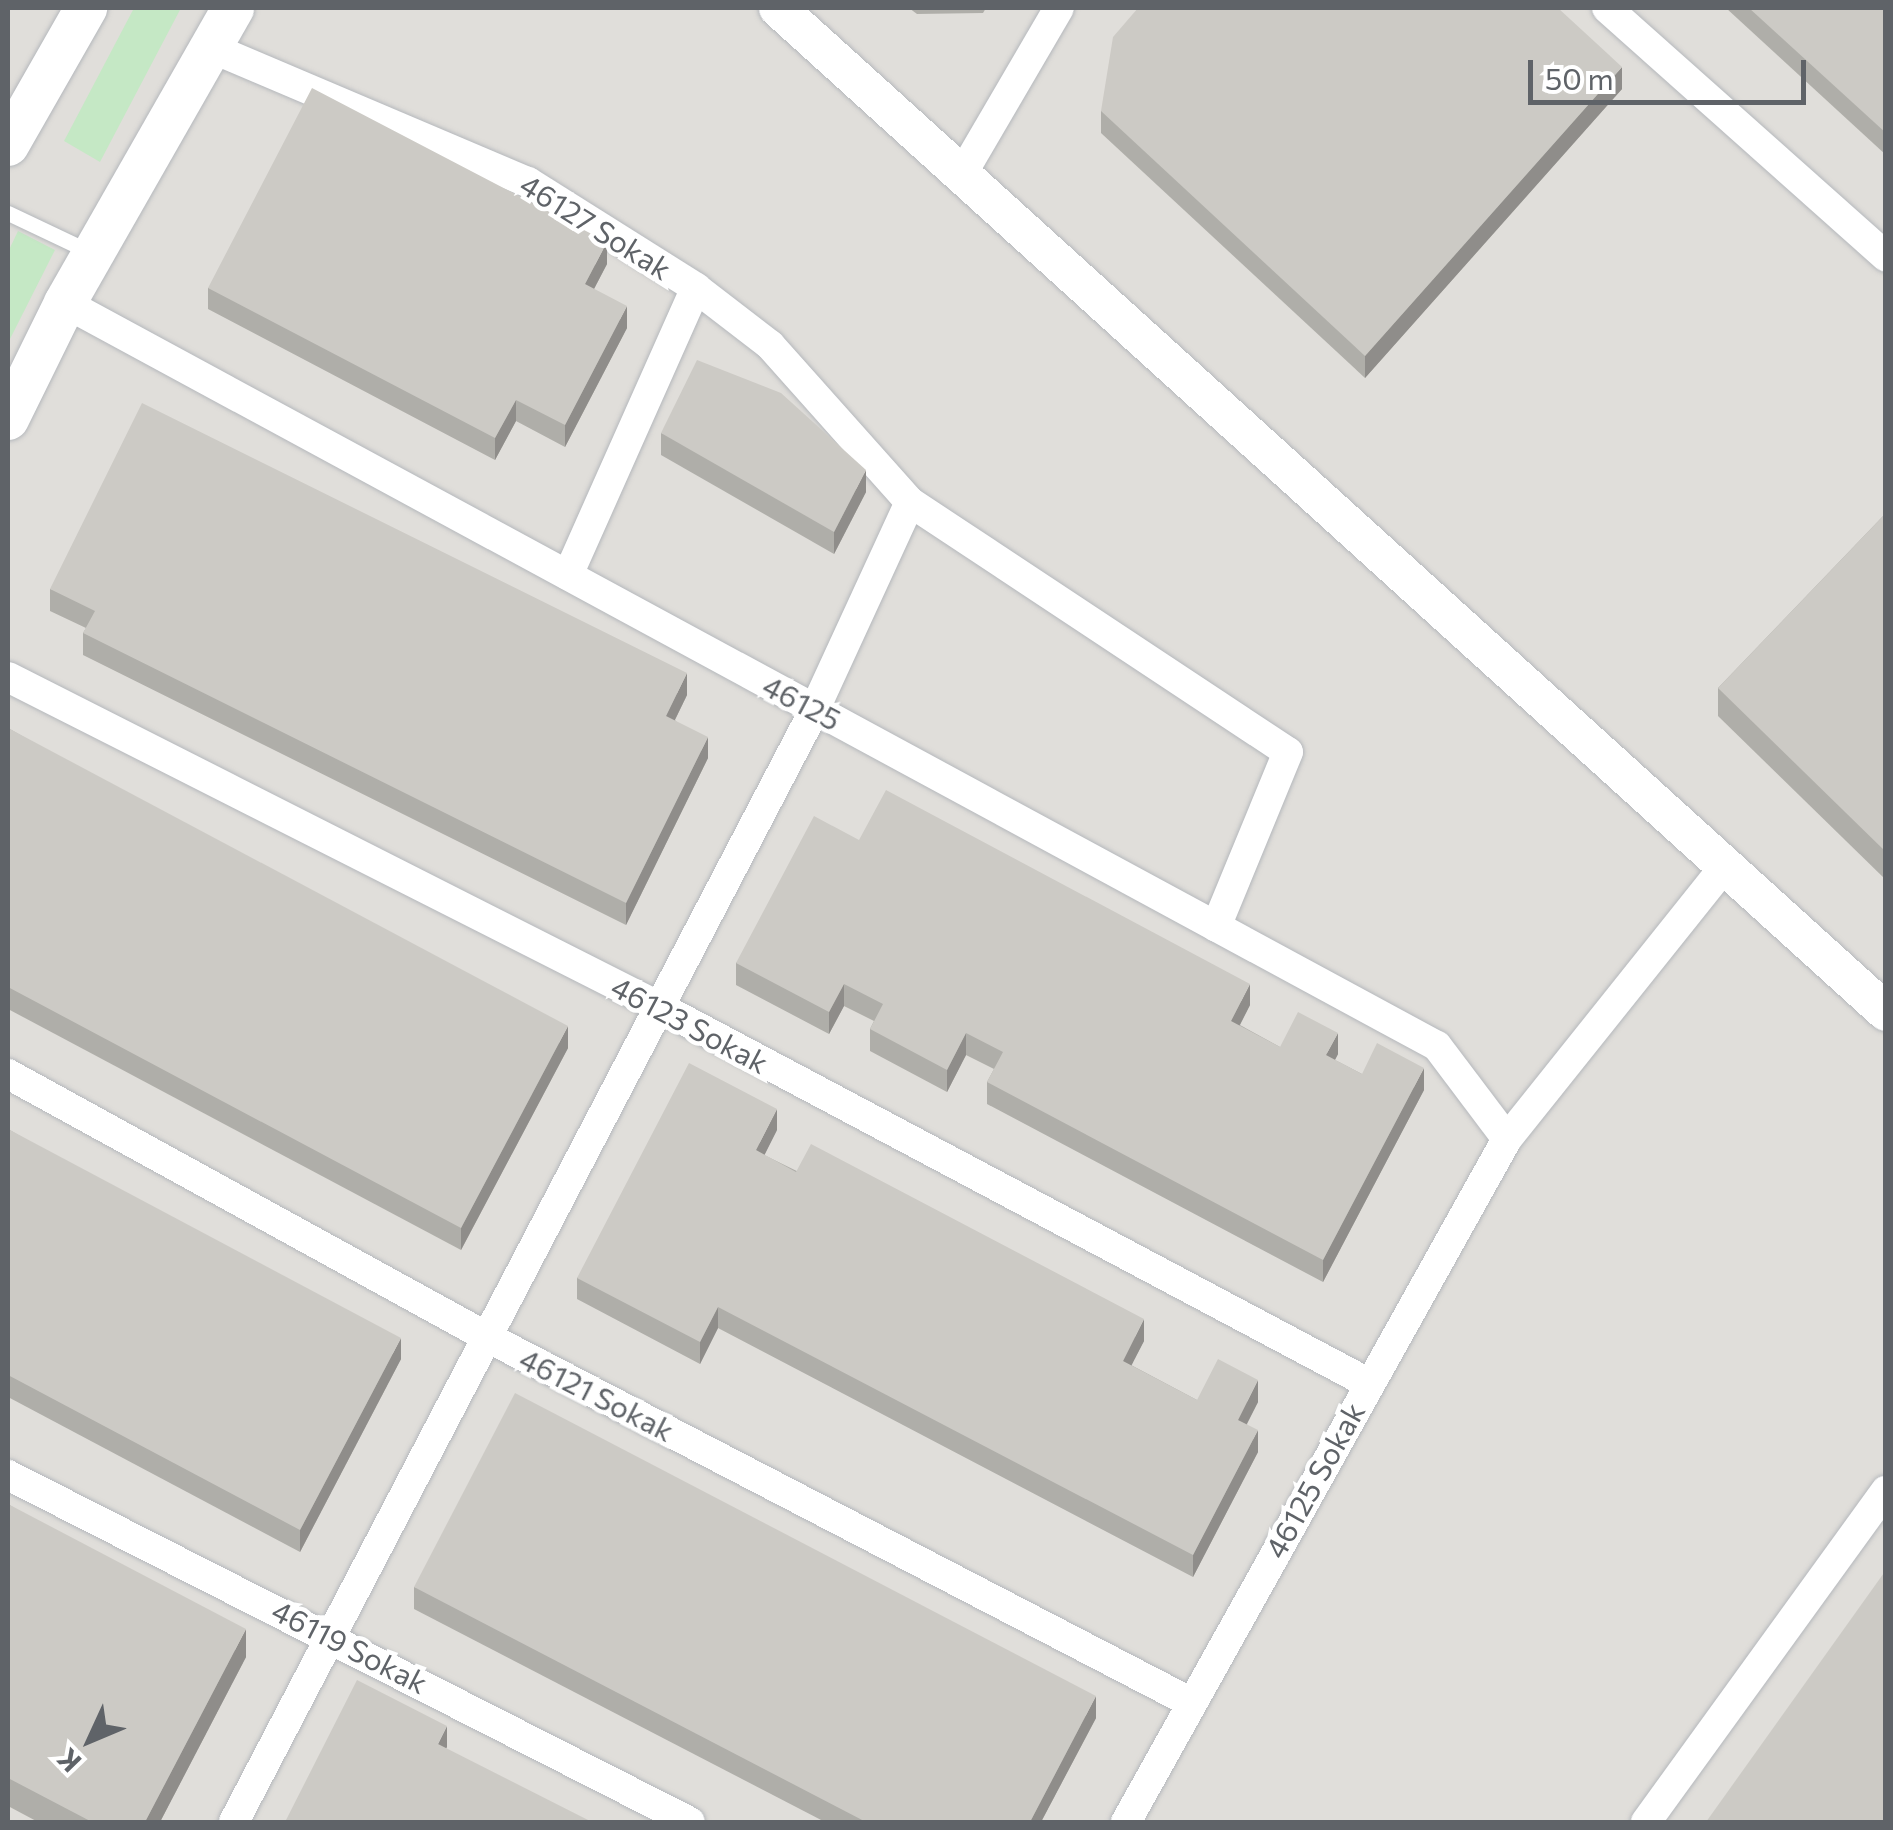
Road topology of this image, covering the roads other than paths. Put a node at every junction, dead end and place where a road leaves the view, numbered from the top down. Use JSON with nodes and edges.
{"nodes":[{"id":1,"x":86,"y":8,"type":"edge"},
{"id":2,"x":233,"y":8,"type":"edge"},
{"id":3,"x":778,"y":8,"type":"edge"},
{"id":4,"x":1060,"y":8,"type":"edge"},
{"id":5,"x":1607,"y":8,"type":"edge"},
{"id":6,"x":214,"y":49,"type":"junction"},
{"id":7,"x":8,"y":145,"type":"edge"},
{"id":8,"x":962,"y":174,"type":"junction"},
{"id":9,"x":8,"y":213,"type":"edge"},
{"id":10,"x":94,"y":254,"type":"junction"},
{"id":11,"x":1886,"y":257,"type":"edge"},
{"id":12,"x":696,"y":288,"type":"junction"},
{"id":13,"x":66,"y":303,"type":"junction"},
{"id":14,"x":10,"y":406,"type":"edge"},
{"id":15,"x":910,"y":502,"type":"junction"},
{"id":16,"x":568,"y":575,"type":"junction"},
{"id":17,"x":8,"y":677,"type":"edge"},
{"id":18,"x":815,"y":709,"type":"junction"},
{"id":19,"x":1725,"y":866,"type":"junction"},
{"id":20,"x":1216,"y":927,"type":"junction"},
{"id":21,"x":656,"y":1005,"type":"junction"},
{"id":22,"x":1886,"y":1012,"type":"edge"},
{"id":23,"x":8,"y":1074,"type":"edge"},
{"id":24,"x":1507,"y":1140,"type":"junction"},
{"id":25,"x":488,"y":1337,"type":"junction"},
{"id":26,"x":1368,"y":1382,"type":"junction"},
{"id":27,"x":8,"y":1476,"type":"edge"},
{"id":28,"x":1886,"y":1491,"type":"edge"},
{"id":29,"x":331,"y":1635,"type":"junction"},
{"id":30,"x":1192,"y":1703,"type":"junction"},
{"id":31,"x":234,"y":1822,"type":"edge"},
{"id":32,"x":690,"y":1822,"type":"edge"},
{"id":33,"x":1126,"y":1822,"type":"edge"},
{"id":34,"x":1646,"y":1822,"type":"edge"}],
"edges":[{"from":1,"to":7,"type":"main road"},
{"from":2,"to":6,"type":"main road"},
{"from":3,"to":8,"type":"street"},
{"from":4,"to":8,"type":"street"},
{"from":5,"to":11,"type":"street"},
{"from":6,"to":10,"type":"main road"},
{"from":6,"to":12,"type":"street","name":"46127 Sokak"},
{"from":8,"to":19,"type":"street"},
{"from":9,"to":10,"type":"lane"},
{"from":10,"to":13,"type":"main road"},
{"from":12,"to":15,"type":"street","name":"46127 Sokak"},
{"from":12,"to":16,"type":"street"},
{"from":13,"to":14,"type":"main road"},
{"from":13,"to":16,"type":"street","name":"46125"},
{"from":15,"to":18,"type":"street"},
{"from":15,"to":20,"type":"street","name":"46127 Sokak"},
{"from":16,"to":18,"type":"street","name":"46125"},
{"from":17,"to":21,"type":"street","name":"46123 Sokak"},
{"from":18,"to":20,"type":"street","name":"46125"},
{"from":18,"to":21,"type":"street"},
{"from":19,"to":22,"type":"street"},
{"from":19,"to":24,"type":"street","name":"46125 Sokak"},
{"from":20,"to":24,"type":"street","name":"46125"},
{"from":21,"to":25,"type":"street"},
{"from":21,"to":26,"type":"street","name":"46123 Sokak"},
{"from":23,"to":25,"type":"street","name":"46121 Sokak"},
{"from":24,"to":26,"type":"street","name":"46125 Sokak"},
{"from":25,"to":29,"type":"street"},
{"from":25,"to":30,"type":"street","name":"46121 Sokak"},
{"from":26,"to":30,"type":"street","name":"46125 Sokak"},
{"from":27,"to":29,"type":"street","name":"46119 Sokak"},
{"from":28,"to":34,"type":"street"},
{"from":29,"to":31,"type":"street"},
{"from":29,"to":32,"type":"street","name":"46119 Sokak"},
{"from":30,"to":33,"type":"street","name":"46125 Sokak"}]}
